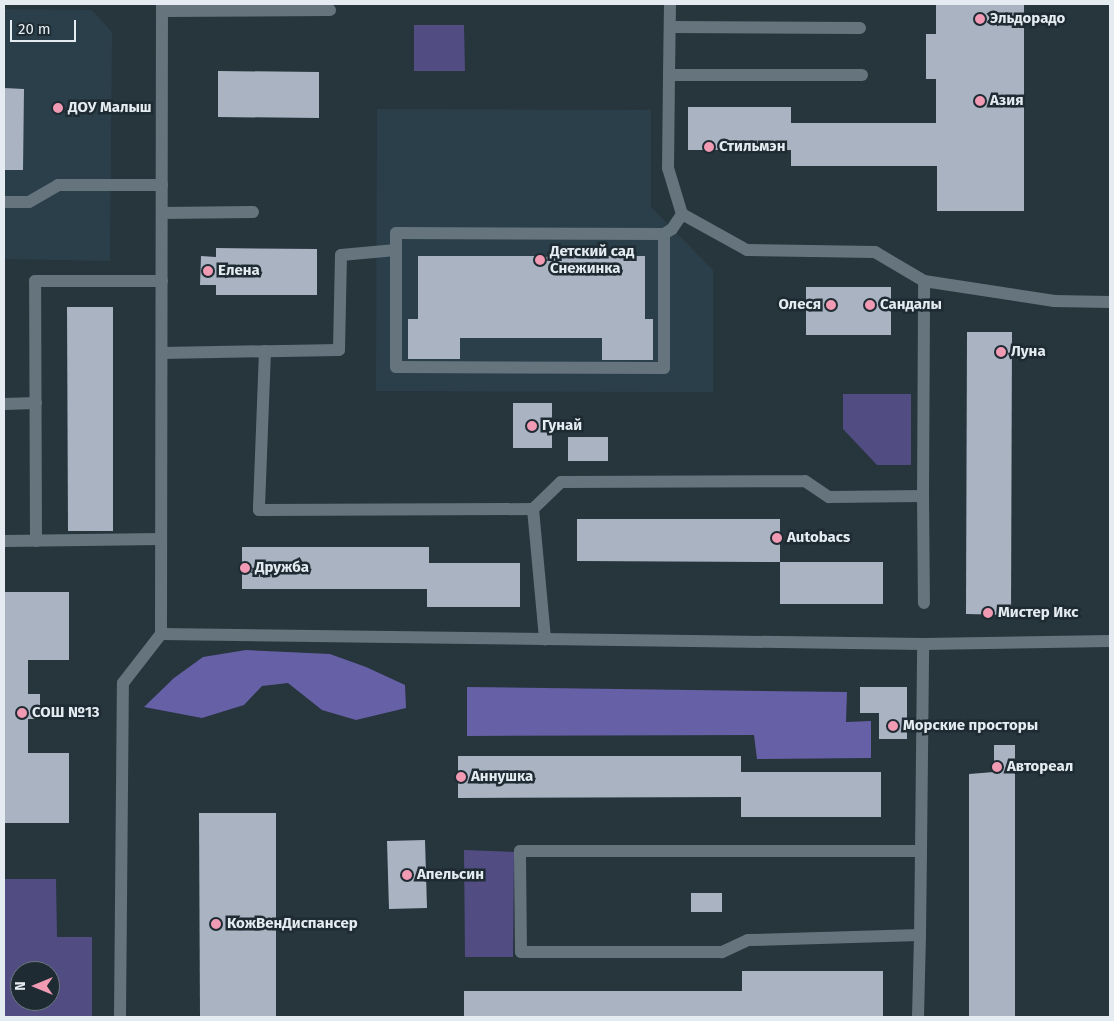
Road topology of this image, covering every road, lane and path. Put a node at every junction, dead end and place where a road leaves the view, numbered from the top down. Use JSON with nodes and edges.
{"nodes":[{"id":1,"x":670,"y":4,"type":"edge"},
{"id":2,"x":162,"y":8,"type":"edge"},
{"id":3,"x":330,"y":10,"type":"dead end"},
{"id":4,"x":670,"y":27,"type":"junction"},
{"id":5,"x":860,"y":28,"type":"dead end"},
{"id":6,"x":669,"y":75,"type":"junction"},
{"id":7,"x":862,"y":75,"type":"dead end"},
{"id":8,"x":162,"y":185,"type":"junction"},
{"id":9,"x":4,"y":202,"type":"edge"},
{"id":10,"x":253,"y":212,"type":"dead end"},
{"id":11,"x":162,"y":213,"type":"junction"},
{"id":12,"x":682,"y":214,"type":"junction"},
{"id":13,"x":664,"y":234,"type":"junction"},
{"id":14,"x":396,"y":250,"type":"junction"},
{"id":15,"x":162,"y":281,"type":"junction"},
{"id":16,"x":924,"y":281,"type":"junction"},
{"id":17,"x":1110,"y":302,"type":"edge"},
{"id":18,"x":265,"y":351,"type":"junction"},
{"id":19,"x":162,"y":353,"type":"junction"},
{"id":20,"x":36,"y":403,"type":"junction"},
{"id":21,"x":4,"y":404,"type":"edge"},
{"id":22,"x":923,"y":496,"type":"junction"},
{"id":23,"x":533,"y":509,"type":"junction"},
{"id":24,"x":161,"y":539,"type":"junction"},
{"id":25,"x":36,"y":540,"type":"junction"},
{"id":26,"x":4,"y":541,"type":"edge"},
{"id":27,"x":924,"y":603,"type":"dead end"},
{"id":28,"x":161,"y":634,"type":"junction"},
{"id":29,"x":545,"y":639,"type":"junction"},
{"id":30,"x":1110,"y":641,"type":"edge"},
{"id":31,"x":923,"y":644,"type":"junction"},
{"id":32,"x":921,"y":851,"type":"junction"},
{"id":33,"x":920,"y":935,"type":"junction"},
{"id":34,"x":120,"y":1017,"type":"edge"},
{"id":35,"x":918,"y":1017,"type":"edge"}],
"edges":[{"from":1,"to":4,"type":"lane"},
{"from":2,"to":3,"type":"lane"},
{"from":2,"to":8,"type":"lane"},
{"from":4,"to":5,"type":"lane"},
{"from":4,"to":6,"type":"lane"},
{"from":6,"to":7,"type":"lane"},
{"from":6,"to":12,"type":"lane"},
{"from":8,"to":9,"type":"lane"},
{"from":8,"to":11,"type":"lane"},
{"from":10,"to":11,"type":"lane"},
{"from":11,"to":15,"type":"lane"},
{"from":12,"to":13,"type":"lane"},
{"from":12,"to":16,"type":"lane"},
{"from":13,"to":14,"type":"lane"},
{"from":13,"to":14,"type":"lane"},
{"from":14,"to":18,"type":"lane"},
{"from":15,"to":19,"type":"lane"},
{"from":15,"to":20,"type":"lane"},
{"from":16,"to":17,"type":"lane"},
{"from":16,"to":22,"type":"lane"},
{"from":18,"to":19,"type":"lane"},
{"from":18,"to":23,"type":"lane"},
{"from":19,"to":24,"type":"lane"},
{"from":20,"to":21,"type":"lane"},
{"from":20,"to":25,"type":"lane"},
{"from":22,"to":23,"type":"lane"},
{"from":22,"to":27,"type":"lane"},
{"from":23,"to":29,"type":"lane"},
{"from":24,"to":25,"type":"lane"},
{"from":24,"to":28,"type":"lane"},
{"from":25,"to":26,"type":"lane"},
{"from":28,"to":29,"type":"lane"},
{"from":28,"to":34,"type":"lane"},
{"from":29,"to":31,"type":"lane"},
{"from":30,"to":31,"type":"lane"},
{"from":31,"to":32,"type":"lane"},
{"from":32,"to":33,"type":"lane"},
{"from":32,"to":33,"type":"lane"},
{"from":33,"to":35,"type":"lane"}]}
